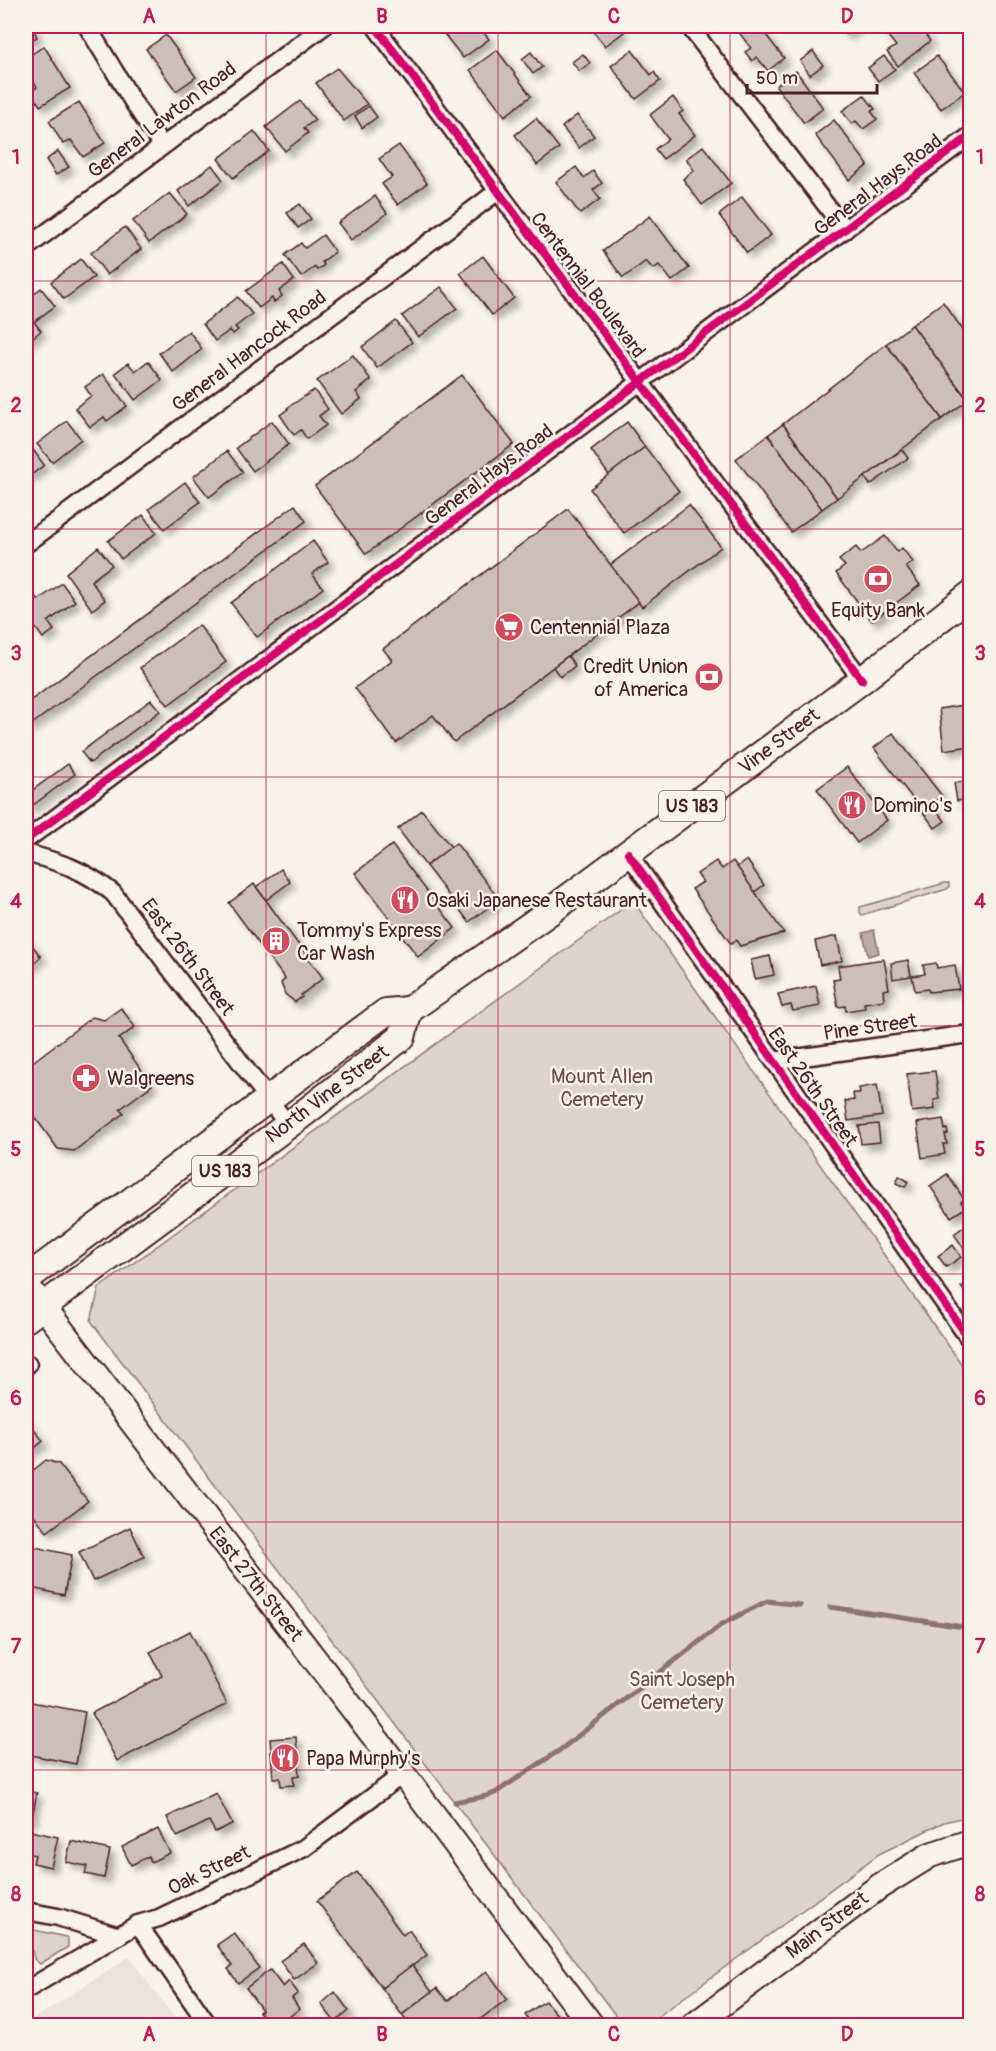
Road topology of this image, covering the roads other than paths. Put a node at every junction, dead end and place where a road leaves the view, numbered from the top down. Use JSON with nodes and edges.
{"nodes":[{"id":1,"x":87,"y":26,"type":"edge"},
{"id":2,"x":324,"y":26,"type":"edge"},
{"id":3,"x":375,"y":26,"type":"edge"},
{"id":4,"x":689,"y":26,"type":"edge"},
{"id":5,"x":970,"y":136,"type":"edge"},
{"id":6,"x":162,"y":146,"type":"junction"},
{"id":7,"x":498,"y":191,"type":"junction"},
{"id":8,"x":845,"y":230,"type":"junction"},
{"id":9,"x":26,"y":248,"type":"edge"},
{"id":10,"x":640,"y":383,"type":"junction"},
{"id":11,"x":26,"y":544,"type":"edge"},
{"id":12,"x":970,"y":595,"type":"edge"},
{"id":13,"x":862,"y":680,"type":"junction"},
{"id":14,"x":26,"y":840,"type":"edge"},
{"id":15,"x":26,"y":853,"type":"edge"},
{"id":16,"x":628,"y":853,"type":"junction"},
{"id":17,"x":409,"y":1010,"type":"junction"},
{"id":18,"x":970,"y":1034,"type":"edge"},
{"id":19,"x":774,"y":1061,"type":"junction"},
{"id":20,"x":268,"y":1099,"type":"junction"},
{"id":21,"x":288,"y":1125,"type":"junction"},
{"id":22,"x":26,"y":1279,"type":"edge"},
{"id":23,"x":26,"y":1284,"type":"edge"},
{"id":24,"x":34,"y":1313,"type":"edge"},
{"id":25,"x":970,"y":1340,"type":"edge"},
{"id":26,"x":403,"y":1774,"type":"junction"},
{"id":27,"x":970,"y":1842,"type":"edge"},
{"id":28,"x":26,"y":1911,"type":"edge"},
{"id":29,"x":138,"y":1924,"type":"junction"},
{"id":30,"x":119,"y":1936,"type":"junction"},
{"id":31,"x":26,"y":1982,"type":"edge"},
{"id":32,"x":209,"y":2025,"type":"edge"},
{"id":33,"x":592,"y":2025,"type":"edge"},
{"id":34,"x":693,"y":2025,"type":"edge"}],
"edges":[{"from":1,"to":6,"type":"street"},
{"from":2,"to":6,"type":"street","name":"General Lawton Road"},
{"from":3,"to":7,"type":"street","name":"Centennial Boulevard"},
{"from":4,"to":8,"type":"street"},
{"from":5,"to":8,"type":"street","name":"General Hays Road"},
{"from":6,"to":9,"type":"street","name":"General Lawton Road"},
{"from":7,"to":10,"type":"street","name":"Centennial Boulevard"},
{"from":7,"to":11,"type":"street","name":"General Hancock Road"},
{"from":8,"to":10,"type":"street","name":"General Hays Road"},
{"from":10,"to":13,"type":"street","name":"Centennial Boulevard"},
{"from":10,"to":14,"type":"street","name":"General Hays Road"},
{"from":12,"to":13,"type":"main road","name":"Vine Street","number":"US 183"},
{"from":13,"to":16,"type":"main road","name":"Vine Street","number":"US 183"},
{"from":15,"to":20,"type":"street","name":"East 26th Street"},
{"from":16,"to":17,"type":"main road","name":"Vine Street","number":"US 183"},
{"from":16,"to":19,"type":"street","name":"East 26th Street"},
{"from":17,"to":20,"type":"main road","name":"North Vine Street","number":"US 183"},
{"from":17,"to":21,"type":"main road","name":"North Vine Street","number":"US 183"},
{"from":18,"to":19,"type":"street","name":"Pine Street"},
{"from":19,"to":25,"type":"street","name":"East 26th Street"},
{"from":20,"to":21,"type":"street","name":"East 26th Street"},
{"from":20,"to":22,"type":"main road","name":"North Vine Street","number":"US 183"},
{"from":21,"to":24,"type":"main road","name":"North Vine Street","number":"US 183"},
{"from":23,"to":24,"type":"main road","name":"East 27th Street"},
{"from":24,"to":26,"type":"main road","name":"East 27th Street"},
{"from":26,"to":29,"type":"street","name":"Oak Street"},
{"from":26,"to":33,"type":"main road","name":"East 27th Street"},
{"from":27,"to":34,"type":"main road","name":"Main Street"},
{"from":28,"to":30,"type":"street"},
{"from":29,"to":30,"type":"street","name":"Oak Street"},
{"from":29,"to":32,"type":"street"},
{"from":30,"to":31,"type":"street","name":"Oak Street"}]}
